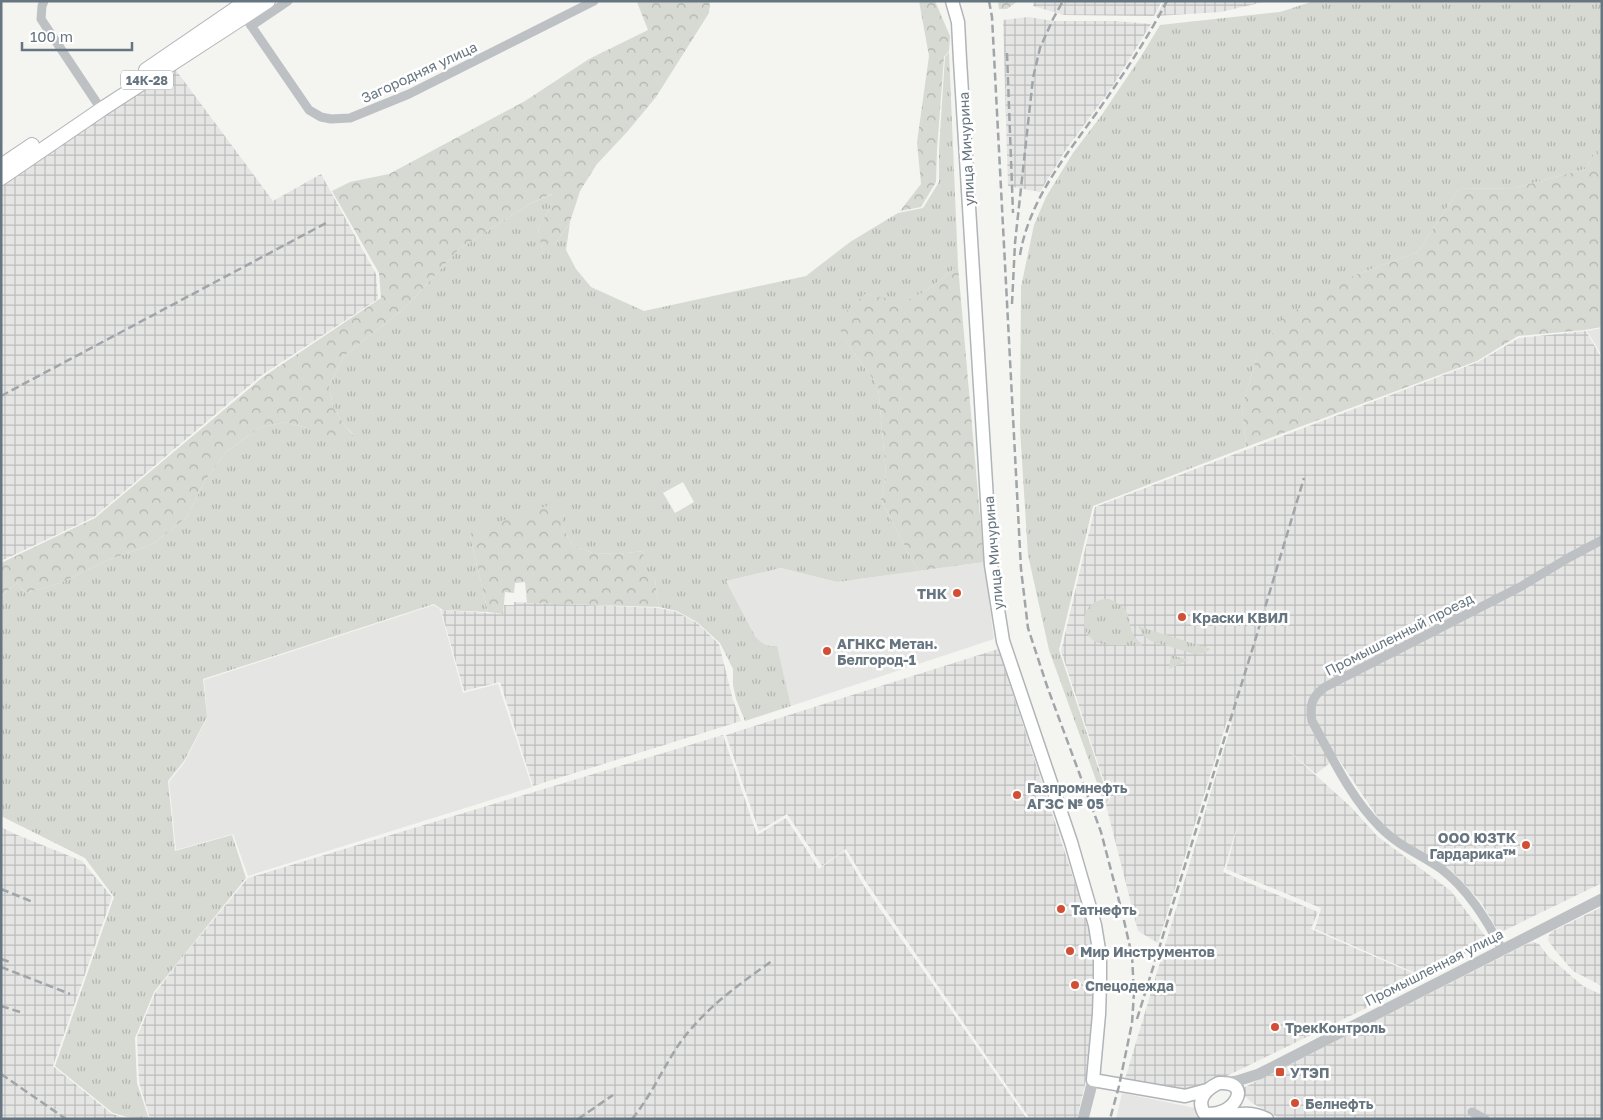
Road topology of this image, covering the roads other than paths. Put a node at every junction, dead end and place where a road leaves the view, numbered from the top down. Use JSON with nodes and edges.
{"nodes":[{"id":1,"x":44,"y":1,"type":"edge"},
{"id":2,"x":268,"y":1,"type":"edge"},
{"id":3,"x":288,"y":1,"type":"edge"},
{"id":4,"x":594,"y":1,"type":"edge"},
{"id":5,"x":952,"y":1,"type":"edge"},
{"id":6,"x":245,"y":13,"type":"edge"},
{"id":7,"x":100,"y":106,"type":"junction"},
{"id":8,"x":1,"y":166,"type":"edge"},
{"id":9,"x":1,"y":178,"type":"edge"},
{"id":10,"x":1602,"y":540,"type":"edge"},
{"id":11,"x":1602,"y":899,"type":"edge"},
{"id":12,"x":1502,"y":949,"type":"junction"},
{"id":13,"x":1250,"y":1077,"type":"junction"},
{"id":14,"x":1093,"y":1080,"type":"junction"},
{"id":15,"x":1224,"y":1083,"type":"junction"},
{"id":16,"x":1207,"y":1090,"type":"junction"},
{"id":17,"x":1184,"y":1096,"type":"junction"},
{"id":18,"x":1239,"y":1096,"type":"junction"},
{"id":19,"x":1201,"y":1107,"type":"junction"},
{"id":20,"x":1472,"y":1112,"type":"dead end"},
{"id":21,"x":1226,"y":1116,"type":"junction"},
{"id":22,"x":1262,"y":1116,"type":"edge"},
{"id":23,"x":1084,"y":1119,"type":"edge"},
{"id":24,"x":1484,"y":1119,"type":"edge"}],
"edges":[{"from":1,"to":7,"type":"street"},
{"from":2,"to":6,"type":"main road","number":"14К-28"},
{"from":3,"to":6,"type":"street"},
{"from":4,"to":6,"type":"street","name":"Загородняя улица"},
{"from":5,"to":14,"type":"main road","name":"улица Мичурина"},
{"from":6,"to":7,"type":"main road","number":"14К-28"},
{"from":7,"to":8,"type":"main road","number":"14К-28"},
{"from":7,"to":9,"type":"main road","number":"14К-28"},
{"from":10,"to":12,"type":"street","name":"Промышленный проезд"},
{"from":11,"to":12,"type":"street","name":"Промышленная улица"},
{"from":12,"to":13,"type":"street","name":"Промышленная улица"},
{"from":13,"to":15,"type":"street","name":"Промышленная улица"},
{"from":13,"to":18,"type":"street"},
{"from":14,"to":17,"type":"main road"},
{"from":14,"to":23,"type":"street","name":"улица Мичурина"},
{"from":15,"to":16,"type":"main road"},
{"from":15,"to":18,"type":"main road"},
{"from":16,"to":17,"type":"main road"},
{"from":16,"to":19,"type":"main road"},
{"from":17,"to":19,"type":"main road"},
{"from":18,"to":21,"type":"main road"},
{"from":18,"to":22,"type":"main road"},
{"from":19,"to":21,"type":"main road"},
{"from":20,"to":24,"type":"street"},
{"from":21,"to":22,"type":"main road"}]}
